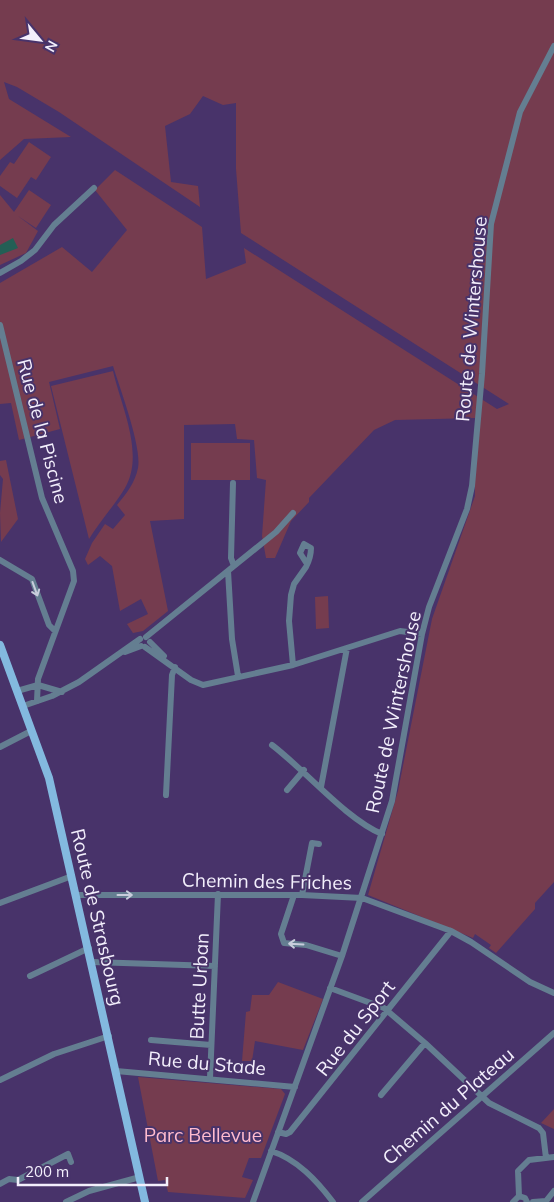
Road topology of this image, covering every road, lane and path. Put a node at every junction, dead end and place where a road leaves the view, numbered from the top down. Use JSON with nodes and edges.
{"nodes":[{"id":1,"x":554,"y":46,"type":"edge"},
{"id":2,"x":94,"y":188,"type":"dead end"},
{"id":3,"x":0,"y":273,"type":"edge"},
{"id":4,"x":0,"y":325,"type":"edge"},
{"id":5,"x":232,"y":482,"type":"dead end"},
{"id":6,"x":293,"y":513,"type":"dead end"},
{"id":7,"x":0,"y":560,"type":"edge"},
{"id":8,"x":307,"y":564,"type":"dead end"},
{"id":9,"x":234,"y":566,"type":"junction"},
{"id":10,"x":228,"y":571,"type":"junction"},
{"id":11,"x":55,"y":631,"type":"junction"},
{"id":12,"x":422,"y":634,"type":"junction"},
{"id":13,"x":145,"y":642,"type":"junction"},
{"id":14,"x":0,"y":645,"type":"edge"},
{"id":15,"x":347,"y":648,"type":"junction"},
{"id":16,"x":293,"y":665,"type":"junction"},
{"id":17,"x":177,"y":669,"type":"junction"},
{"id":18,"x":238,"y":676,"type":"junction"},
{"id":19,"x":38,"y":684,"type":"junction"},
{"id":20,"x":17,"y":691,"type":"junction"},
{"id":21,"x":62,"y":692,"type":"junction"},
{"id":22,"x":37,"y":701,"type":"junction"},
{"id":23,"x":23,"y":706,"type":"junction"},
{"id":24,"x":31,"y":731,"type":"junction"},
{"id":25,"x":272,"y":745,"type":"dead end"},
{"id":26,"x":0,"y":747,"type":"edge"},
{"id":27,"x":325,"y":765,"type":"junction"},
{"id":28,"x":304,"y":770,"type":"junction"},
{"id":29,"x":312,"y":778,"type":"junction"},
{"id":30,"x":321,"y":787,"type":"junction"},
{"id":31,"x":287,"y":790,"type":"dead end"},
{"id":32,"x":166,"y":795,"type":"dead end"},
{"id":33,"x":382,"y":834,"type":"junction"},
{"id":34,"x":319,"y":844,"type":"dead end"},
{"id":35,"x":72,"y":876,"type":"junction"},
{"id":36,"x":218,"y":894,"type":"junction"},
{"id":37,"x":76,"y":895,"type":"junction"},
{"id":38,"x":294,"y":895,"type":"junction"},
{"id":39,"x":302,"y":895,"type":"junction"},
{"id":40,"x":362,"y":898,"type":"junction"},
{"id":41,"x":0,"y":903,"type":"edge"},
{"id":42,"x":451,"y":932,"type":"junction"},
{"id":43,"x":89,"y":948,"type":"junction"},
{"id":44,"x":342,"y":956,"type":"junction"},
{"id":45,"x":92,"y":962,"type":"junction"},
{"id":46,"x":215,"y":966,"type":"junction"},
{"id":47,"x":30,"y":976,"type":"dead end"},
{"id":48,"x":330,"y":988,"type":"junction"},
{"id":49,"x":554,"y":993,"type":"edge"},
{"id":50,"x":388,"y":1011,"type":"junction"},
{"id":51,"x":554,"y":1034,"type":"edge"},
{"id":52,"x":109,"y":1036,"type":"junction"},
{"id":53,"x":151,"y":1040,"type":"dead end"},
{"id":54,"x":425,"y":1043,"type":"junction"},
{"id":55,"x":211,"y":1045,"type":"junction"},
{"id":56,"x":116,"y":1071,"type":"junction"},
{"id":57,"x":210,"y":1078,"type":"junction"},
{"id":58,"x":0,"y":1080,"type":"edge"},
{"id":59,"x":295,"y":1086,"type":"junction"},
{"id":60,"x":381,"y":1095,"type":"dead end"},
{"id":61,"x":483,"y":1096,"type":"junction"},
{"id":62,"x":278,"y":1132,"type":"junction"},
{"id":63,"x":271,"y":1151,"type":"junction"},
{"id":64,"x":554,"y":1157,"type":"edge"},
{"id":65,"x":546,"y":1158,"type":"junction"},
{"id":66,"x":71,"y":1162,"type":"dead end"},
{"id":67,"x":140,"y":1177,"type":"junction"},
{"id":68,"x":0,"y":1184,"type":"edge"},
{"id":69,"x":554,"y":1191,"type":"edge"},
{"id":70,"x":519,"y":1196,"type":"junction"},
{"id":71,"x":66,"y":1202,"type":"edge"},
{"id":72,"x":145,"y":1202,"type":"edge"},
{"id":73,"x":253,"y":1202,"type":"edge"},
{"id":74,"x":333,"y":1202,"type":"edge"},
{"id":75,"x":362,"y":1202,"type":"edge"},
{"id":76,"x":513,"y":1202,"type":"edge"},
{"id":77,"x":528,"y":1202,"type":"edge"},
{"id":78,"x":533,"y":1202,"type":"edge"}],
"edges":[{"from":1,"to":12,"type":"street","name":"Route de Wintershouse"},
{"from":2,"to":3,"type":"street"},
{"from":4,"to":11,"type":"street","name":"Rue de la Piscine"},
{"from":5,"to":9,"type":"street"},
{"from":6,"to":9,"type":"street"},
{"from":7,"to":11,"type":"street","one_way":true},
{"from":8,"to":16,"type":"street"},
{"from":9,"to":10,"type":"street"},
{"from":10,"to":13,"type":"street"},
{"from":10,"to":18,"type":"street"},
{"from":11,"to":19,"type":"street","name":"Rue de la Piscine"},
{"from":12,"to":15,"type":"street"},
{"from":12,"to":33,"type":"street","name":"Route de Wintershouse"},
{"from":13,"to":17,"type":"street"},
{"from":13,"to":21,"type":"street"},
{"from":14,"to":20,"type":"main road","name":"Route de Strasbourg"},
{"from":15,"to":16,"type":"street"},
{"from":15,"to":27,"type":"street"},
{"from":16,"to":18,"type":"street"},
{"from":17,"to":18,"type":"street"},
{"from":17,"to":32,"type":"street"},
{"from":19,"to":20,"type":"street"},
{"from":19,"to":21,"type":"street"},
{"from":19,"to":22,"type":"street","name":"Rue de la Piscine"},
{"from":20,"to":23,"type":"main road","name":"Route de Strasbourg"},
{"from":21,"to":22,"type":"street"},
{"from":22,"to":23,"type":"street"},
{"from":23,"to":24,"type":"main road","name":"Route de Strasbourg"},
{"from":24,"to":26,"type":"street"},
{"from":24,"to":35,"type":"main road","name":"Route de Strasbourg"},
{"from":25,"to":28,"type":"street"},
{"from":27,"to":29,"type":"street"},
{"from":27,"to":30,"type":"street"},
{"from":28,"to":29,"type":"street"},
{"from":28,"to":31,"type":"street"},
{"from":29,"to":30,"type":"street"},
{"from":30,"to":33,"type":"street"},
{"from":33,"to":40,"type":"street","name":"Route de Wintershouse"},
{"from":34,"to":39,"type":"street"},
{"from":35,"to":37,"type":"main road","name":"Route de Strasbourg"},
{"from":35,"to":41,"type":"street"},
{"from":37,"to":36,"type":"street","name":"Chemin des Friches","one_way":true},
{"from":36,"to":38,"type":"street","name":"Chemin des Friches"},
{"from":36,"to":46,"type":"street","name":"Butte Urban"},
{"from":37,"to":43,"type":"main road","name":"Route de Strasbourg"},
{"from":38,"to":39,"type":"street","name":"Chemin des Friches"},
{"from":44,"to":38,"type":"street","one_way":true},
{"from":39,"to":40,"type":"street","name":"Chemin des Friches"},
{"from":40,"to":42,"type":"street","name":"Chemin des Friches"},
{"from":40,"to":44,"type":"street","name":"Route de Wintershouse"},
{"from":42,"to":49,"type":"street","name":"Chemin des Friches"},
{"from":42,"to":50,"type":"street","name":"Rue du Sport"},
{"from":43,"to":45,"type":"main road","name":"Route de Strasbourg"},
{"from":43,"to":47,"type":"street"},
{"from":44,"to":48,"type":"street","name":"Route de Wintershouse"},
{"from":45,"to":46,"type":"street"},
{"from":45,"to":52,"type":"main road","name":"Route de Strasbourg"},
{"from":46,"to":55,"type":"street","name":"Butte Urban"},
{"from":48,"to":50,"type":"street"},
{"from":48,"to":59,"type":"street","name":"Route de Wintershouse"},
{"from":50,"to":54,"type":"street"},
{"from":50,"to":62,"type":"street","name":"Rue du Sport"},
{"from":51,"to":61,"type":"street","name":"Chemin du Plateau"},
{"from":52,"to":56,"type":"main road","name":"Route de Strasbourg"},
{"from":52,"to":58,"type":"street"},
{"from":53,"to":55,"type":"street"},
{"from":54,"to":60,"type":"street"},
{"from":54,"to":61,"type":"street"},
{"from":55,"to":57,"type":"street","name":"Butte Urban"},
{"from":56,"to":57,"type":"street","name":"Rue du Stade"},
{"from":56,"to":67,"type":"main road","name":"Route de Strasbourg"},
{"from":57,"to":59,"type":"street","name":"Rue du Stade"},
{"from":59,"to":62,"type":"street","name":"Route de Wintershouse"},
{"from":61,"to":65,"type":"street"},
{"from":61,"to":75,"type":"street","name":"Chemin du Plateau"},
{"from":62,"to":63,"type":"street","name":"Route de Wintershouse"},
{"from":63,"to":73,"type":"street","name":"Route de Wintershouse"},
{"from":63,"to":74,"type":"street"},
{"from":64,"to":65,"type":"street"},
{"from":65,"to":70,"type":"street"},
{"from":66,"to":68,"type":"street"},
{"from":67,"to":71,"type":"street"},
{"from":67,"to":72,"type":"main road","name":"Route de Strasbourg"},
{"from":69,"to":78,"type":"street"},
{"from":70,"to":76,"type":"street"},
{"from":70,"to":77,"type":"street"}]}
